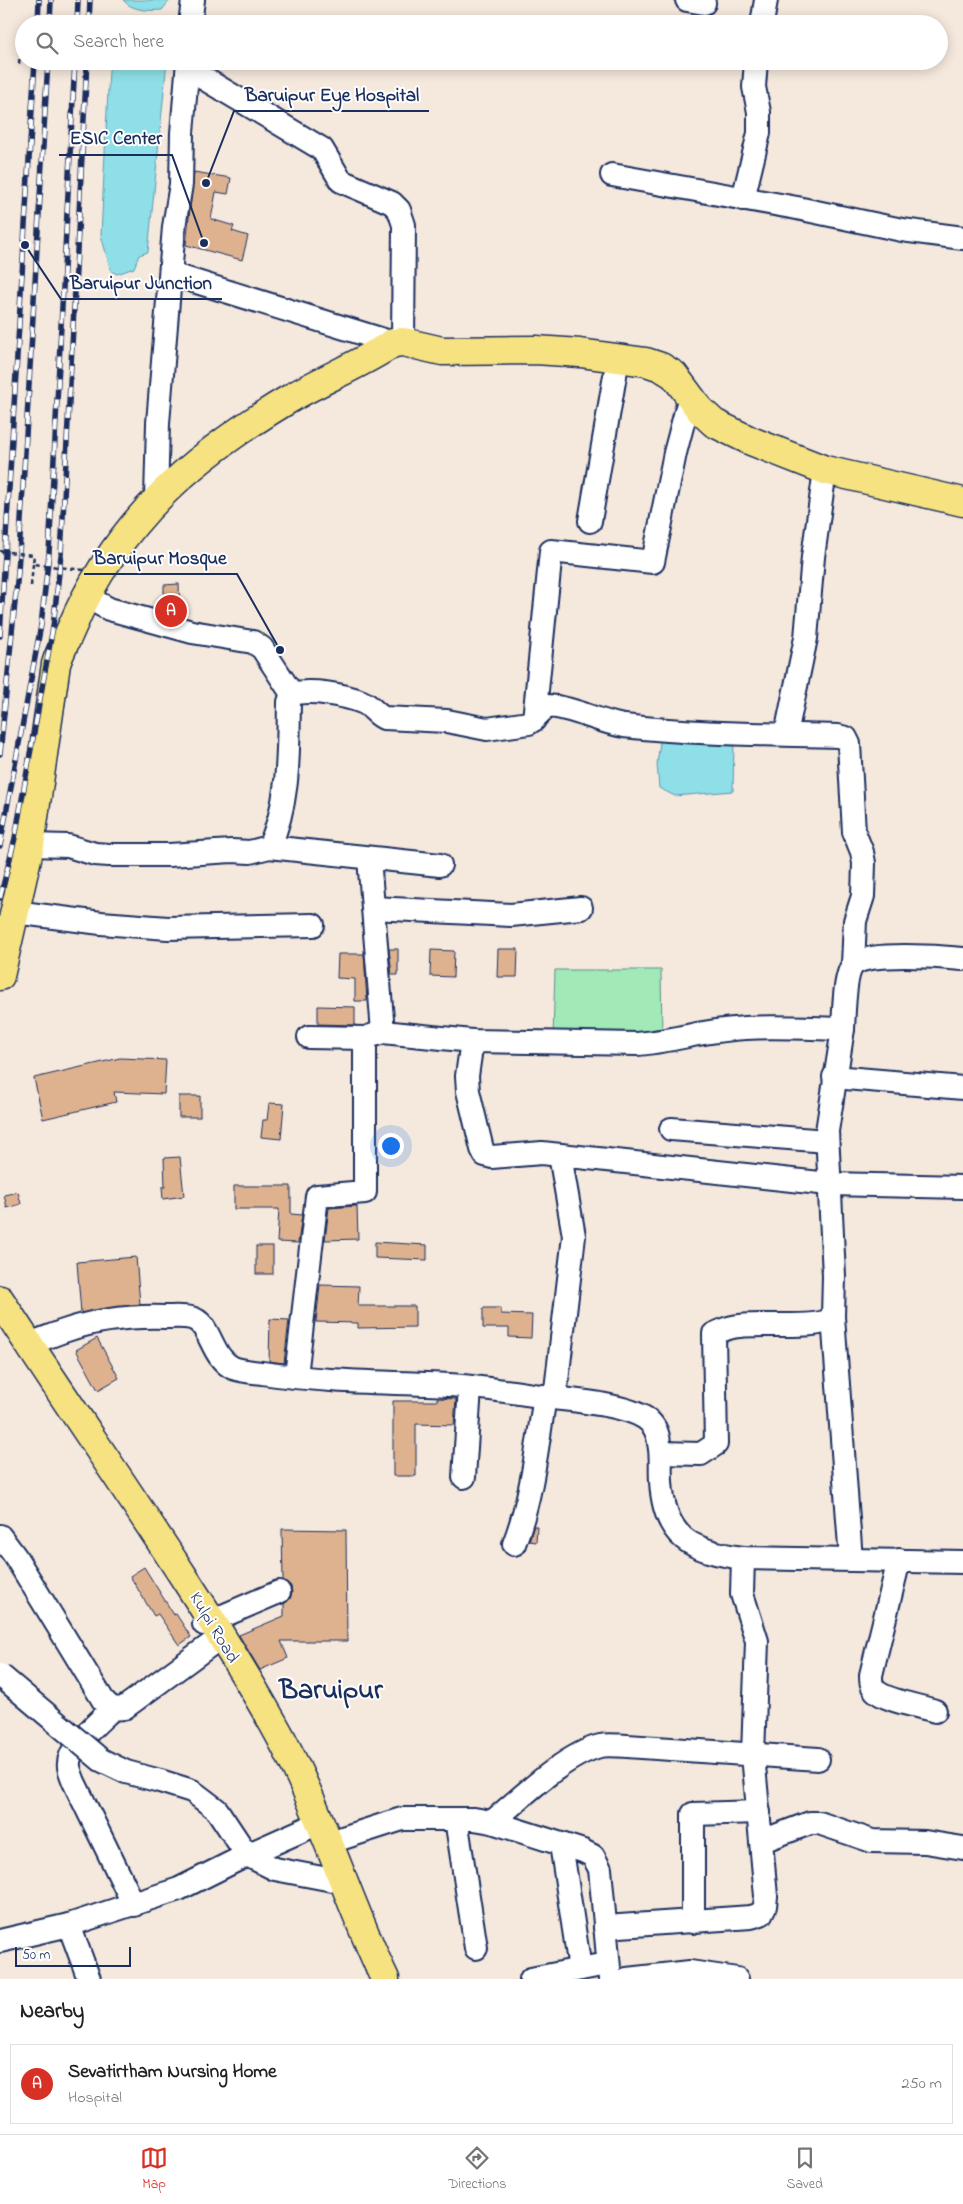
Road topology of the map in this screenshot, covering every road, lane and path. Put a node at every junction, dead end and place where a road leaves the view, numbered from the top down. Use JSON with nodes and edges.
{"nodes":[{"id":1,"x":193,"y":0,"type":"edge"},
{"id":2,"x":766,"y":0,"type":"edge"},
{"id":3,"x":191,"y":15,"type":"edge"},
{"id":4,"x":764,"y":15,"type":"edge"},
{"id":5,"x":188,"y":70,"type":"edge"},
{"id":6,"x":196,"y":70,"type":"edge"},
{"id":7,"x":755,"y":70,"type":"edge"},
{"id":8,"x":612,"y":175,"type":"dead end"},
{"id":9,"x":743,"y":199,"type":"junction"},
{"id":10,"x":963,"y":238,"type":"edge"},
{"id":11,"x":171,"y":274,"type":"junction"},
{"id":12,"x":398,"y":343,"type":"junction"},
{"id":13,"x":618,"y":358,"type":"junction"},
{"id":14,"x":690,"y":396,"type":"junction"},
{"id":15,"x":825,"y":470,"type":"junction"},
{"id":16,"x":156,"y":499,"type":"junction"},
{"id":17,"x":963,"y":502,"type":"edge"},
{"id":18,"x":590,"y":521,"type":"dead end"},
{"id":19,"x":0,"y":551,"type":"edge"},
{"id":20,"x":33,"y":564,"type":"junction"},
{"id":21,"x":85,"y":583,"type":"junction"},
{"id":22,"x":31,"y":586,"type":"dead end"},
{"id":23,"x":292,"y":694,"type":"junction"},
{"id":24,"x":534,"y":720,"type":"junction"},
{"id":25,"x":786,"y":734,"type":"junction"},
{"id":26,"x":30,"y":845,"type":"junction"},
{"id":27,"x":270,"y":847,"type":"junction"},
{"id":28,"x":369,"y":858,"type":"junction"},
{"id":29,"x":440,"y":865,"type":"dead end"},
{"id":30,"x":373,"y":908,"type":"junction"},
{"id":31,"x":581,"y":908,"type":"dead end"},
{"id":32,"x":14,"y":912,"type":"junction"},
{"id":33,"x":313,"y":926,"type":"dead end"},
{"id":34,"x":963,"y":960,"type":"edge"},
{"id":35,"x":853,"y":964,"type":"junction"},
{"id":36,"x":0,"y":976,"type":"edge"},
{"id":37,"x":842,"y":1029,"type":"junction"},
{"id":38,"x":374,"y":1035,"type":"junction"},
{"id":39,"x":309,"y":1037,"type":"dead end"},
{"id":40,"x":472,"y":1041,"type":"junction"},
{"id":41,"x":834,"y":1077,"type":"junction"},
{"id":42,"x":963,"y":1088,"type":"edge"},
{"id":43,"x":671,"y":1129,"type":"dead end"},
{"id":44,"x":828,"y":1141,"type":"junction"},
{"id":45,"x":560,"y":1155,"type":"junction"},
{"id":46,"x":829,"y":1184,"type":"junction"},
{"id":47,"x":963,"y":1187,"type":"edge"},
{"id":48,"x":0,"y":1300,"type":"edge"},
{"id":49,"x":833,"y":1317,"type":"junction"},
{"id":50,"x":28,"y":1344,"type":"junction"},
{"id":51,"x":296,"y":1376,"type":"junction"},
{"id":52,"x":470,"y":1388,"type":"junction"},
{"id":53,"x":550,"y":1397,"type":"junction"},
{"id":54,"x":661,"y":1453,"type":"junction"},
{"id":55,"x":464,"y":1477,"type":"dead end"},
{"id":56,"x":0,"y":1536,"type":"edge"},
{"id":57,"x":514,"y":1544,"type":"dead end"},
{"id":58,"x":743,"y":1558,"type":"junction"},
{"id":59,"x":851,"y":1560,"type":"junction"},
{"id":60,"x":899,"y":1560,"type":"junction"},
{"id":61,"x":963,"y":1562,"type":"edge"},
{"id":62,"x":278,"y":1592,"type":"dead end"},
{"id":63,"x":212,"y":1628,"type":"junction"},
{"id":64,"x":0,"y":1675,"type":"edge"},
{"id":65,"x":112,"y":1709,"type":"junction"},
{"id":66,"x":935,"y":1711,"type":"dead end"},
{"id":67,"x":753,"y":1755,"type":"junction"},
{"id":68,"x":818,"y":1760,"type":"dead end"},
{"id":69,"x":759,"y":1812,"type":"junction"},
{"id":70,"x":456,"y":1819,"type":"junction"},
{"id":71,"x":492,"y":1822,"type":"junction"},
{"id":72,"x":323,"y":1833,"type":"junction"},
{"id":73,"x":762,"y":1841,"type":"junction"},
{"id":74,"x":562,"y":1844,"type":"junction"},
{"id":75,"x":963,"y":1848,"type":"edge"},
{"id":76,"x":247,"y":1855,"type":"junction"},
{"id":77,"x":343,"y":1882,"type":"junction"},
{"id":78,"x":134,"y":1905,"type":"junction"},
{"id":79,"x":693,"y":1922,"type":"junction"},
{"id":80,"x":69,"y":1925,"type":"junction"},
{"id":81,"x":606,"y":1927,"type":"junction"},
{"id":82,"x":0,"y":1941,"type":"edge"},
{"id":83,"x":476,"y":1948,"type":"dead end"},
{"id":84,"x":580,"y":1969,"type":"junction"},
{"id":85,"x":610,"y":1971,"type":"edge"},
{"id":86,"x":89,"y":1979,"type":"edge"},
{"id":87,"x":386,"y":1979,"type":"edge"},
{"id":88,"x":531,"y":1979,"type":"edge"},
{"id":89,"x":628,"y":1979,"type":"edge"},
{"id":90,"x":737,"y":1979,"type":"edge"}],
"edges":[{"from":1,"to":3,"type":"street"},
{"from":2,"to":4,"type":"street"},
{"from":5,"to":11,"type":"street"},
{"from":6,"to":12,"type":"street"},
{"from":7,"to":9,"type":"street"},
{"from":8,"to":9,"type":"street"},
{"from":9,"to":10,"type":"street"},
{"from":11,"to":12,"type":"street"},
{"from":11,"to":16,"type":"street"},
{"from":12,"to":13,"type":"main road"},
{"from":12,"to":16,"type":"main road"},
{"from":13,"to":14,"type":"main road"},
{"from":13,"to":18,"type":"street"},
{"from":14,"to":15,"type":"main road"},
{"from":14,"to":24,"type":"street"},
{"from":15,"to":17,"type":"main road"},
{"from":15,"to":25,"type":"street"},
{"from":16,"to":21,"type":"main road"},
{"from":19,"to":20,"type":"path","bridge":true},
{"from":20,"to":21,"type":"path","bridge":true},
{"from":20,"to":22,"type":"path"},
{"from":21,"to":23,"type":"street"},
{"from":21,"to":26,"type":"main road"},
{"from":23,"to":24,"type":"street"},
{"from":23,"to":27,"type":"street"},
{"from":24,"to":25,"type":"street"},
{"from":25,"to":35,"type":"street"},
{"from":26,"to":27,"type":"street"},
{"from":26,"to":32,"type":"main road"},
{"from":27,"to":28,"type":"street"},
{"from":28,"to":29,"type":"street"},
{"from":28,"to":30,"type":"street"},
{"from":30,"to":31,"type":"street"},
{"from":30,"to":38,"type":"street"},
{"from":32,"to":33,"type":"street"},
{"from":32,"to":36,"type":"main road"},
{"from":34,"to":35,"type":"street"},
{"from":35,"to":37,"type":"street"},
{"from":37,"to":40,"type":"street"},
{"from":37,"to":41,"type":"street"},
{"from":38,"to":39,"type":"street"},
{"from":38,"to":40,"type":"street"},
{"from":38,"to":51,"type":"street"},
{"from":40,"to":45,"type":"street"},
{"from":41,"to":42,"type":"street"},
{"from":41,"to":44,"type":"street"},
{"from":43,"to":44,"type":"street"},
{"from":44,"to":46,"type":"street"},
{"from":45,"to":46,"type":"street"},
{"from":45,"to":53,"type":"street"},
{"from":46,"to":47,"type":"street"},
{"from":46,"to":49,"type":"street"},
{"from":48,"to":50,"type":"main road","name":"Kulpi Road"},
{"from":49,"to":54,"type":"street"},
{"from":49,"to":59,"type":"street"},
{"from":50,"to":51,"type":"street"},
{"from":50,"to":63,"type":"main road","name":"Kulpi Road"},
{"from":51,"to":52,"type":"street"},
{"from":52,"to":53,"type":"street"},
{"from":52,"to":55,"type":"street"},
{"from":53,"to":54,"type":"street"},
{"from":53,"to":57,"type":"street"},
{"from":54,"to":58,"type":"street"},
{"from":56,"to":65,"type":"street"},
{"from":58,"to":59,"type":"street"},
{"from":58,"to":67,"type":"street"},
{"from":59,"to":60,"type":"street"},
{"from":60,"to":61,"type":"street"},
{"from":60,"to":66,"type":"street"},
{"from":62,"to":63,"type":"street"},
{"from":63,"to":65,"type":"street"},
{"from":63,"to":72,"type":"main road","name":"Kulpi Road"},
{"from":64,"to":76,"type":"street","bridge":true},
{"from":65,"to":78,"type":"street"},
{"from":67,"to":68,"type":"street"},
{"from":67,"to":69,"type":"street"},
{"from":67,"to":71,"type":"street"},
{"from":69,"to":73,"type":"street"},
{"from":69,"to":79,"type":"street"},
{"from":70,"to":71,"type":"street"},
{"from":70,"to":72,"type":"street"},
{"from":70,"to":83,"type":"street"},
{"from":71,"to":74,"type":"street"},
{"from":72,"to":76,"type":"street"},
{"from":72,"to":77,"type":"main road","name":"Kulpi Road"},
{"from":73,"to":75,"type":"street"},
{"from":73,"to":79,"type":"street"},
{"from":74,"to":81,"type":"street"},
{"from":74,"to":84,"type":"street"},
{"from":76,"to":77,"type":"street"},
{"from":76,"to":78,"type":"street"},
{"from":77,"to":87,"type":"main road","name":"Kulpi Road"},
{"from":78,"to":80,"type":"street"},
{"from":79,"to":81,"type":"street"},
{"from":80,"to":82,"type":"street"},
{"from":80,"to":86,"type":"street"},
{"from":81,"to":85,"type":"street"},
{"from":84,"to":85,"type":"street"},
{"from":84,"to":88,"type":"street"},
{"from":89,"to":90,"type":"street"}]}
